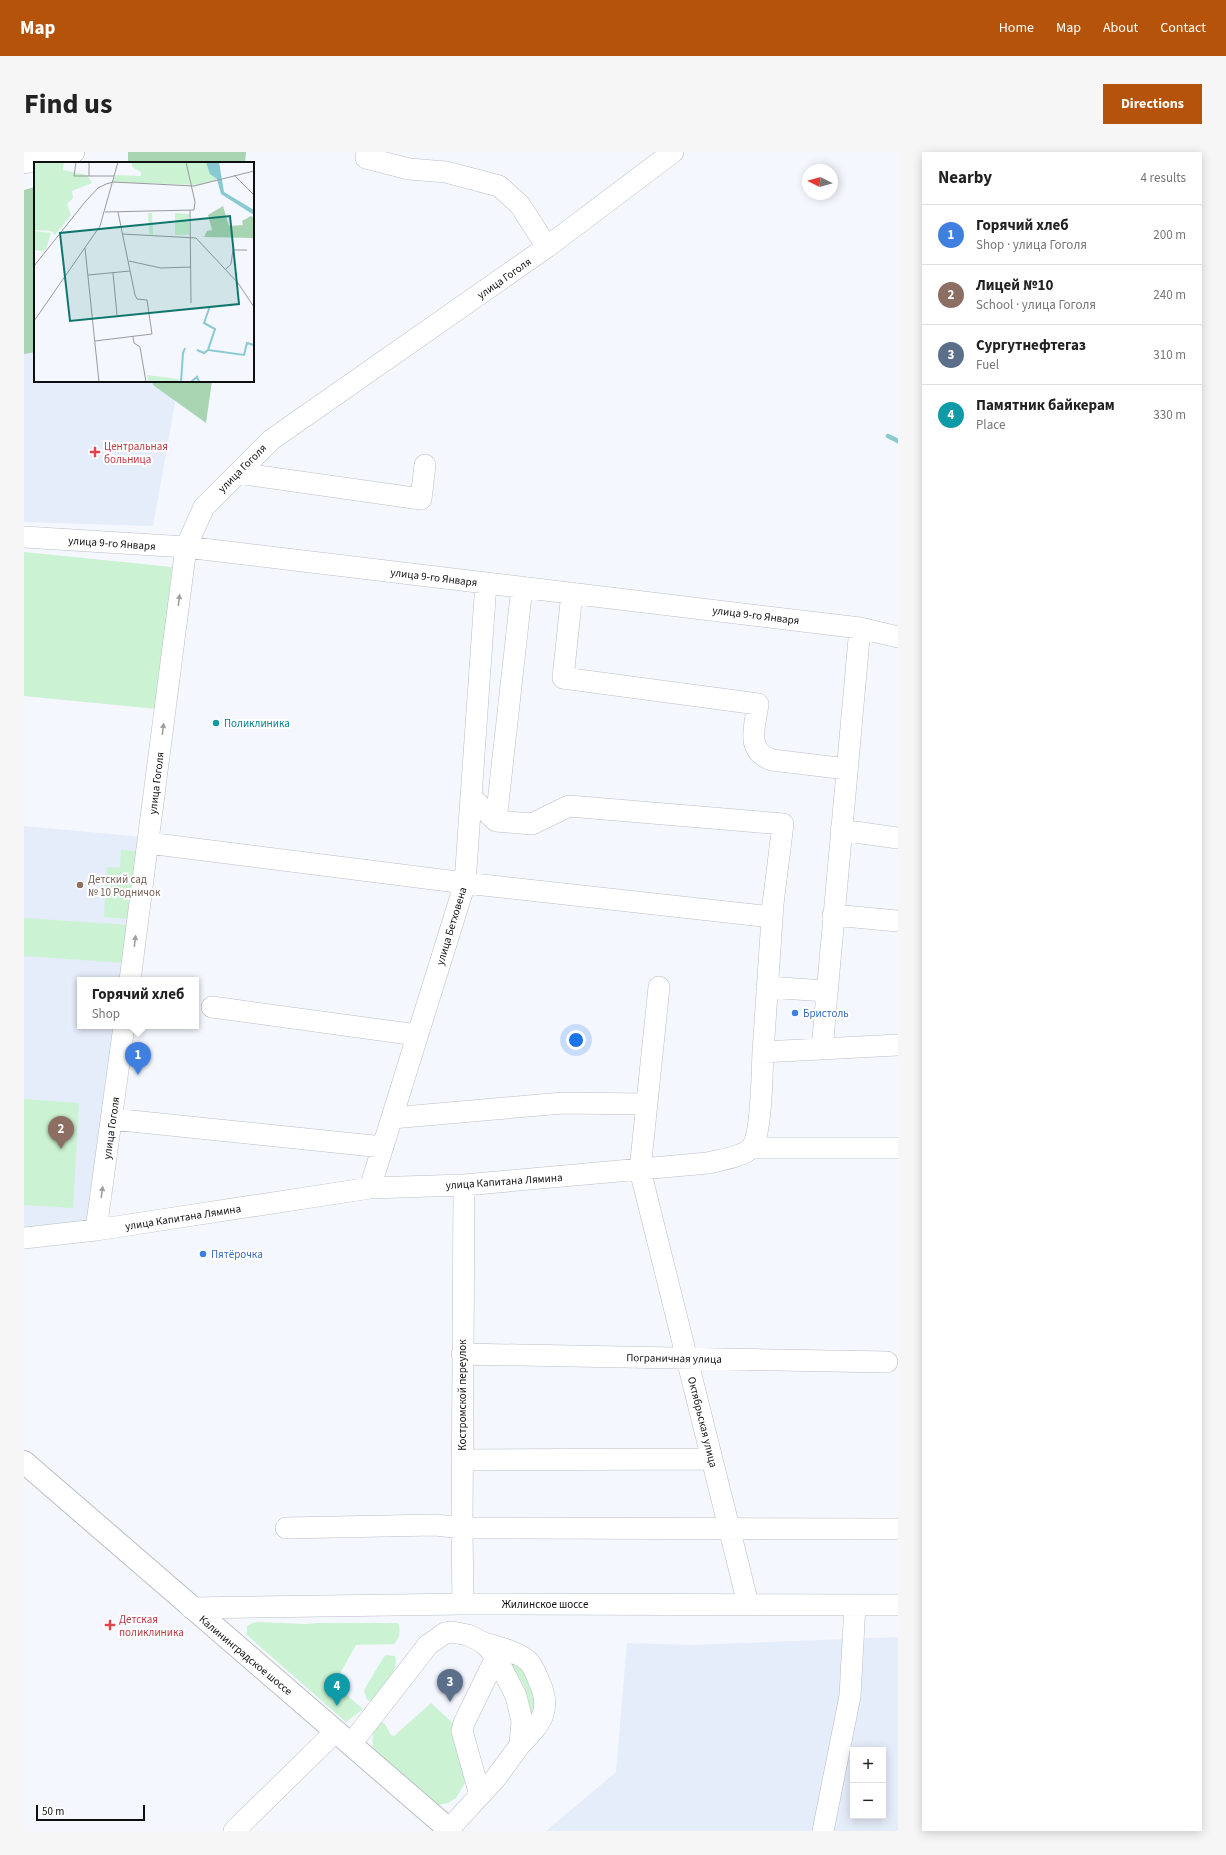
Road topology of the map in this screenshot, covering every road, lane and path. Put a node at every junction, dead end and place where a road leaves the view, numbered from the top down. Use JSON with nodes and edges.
{"nodes":[{"id":1,"x":74,"y":152,"type":"edge"},
{"id":2,"x":367,"y":152,"type":"edge"},
{"id":3,"x":673,"y":152,"type":"edge"},
{"id":4,"x":24,"y":163,"type":"edge"},
{"id":5,"x":547,"y":247,"type":"junction"},
{"id":6,"x":425,"y":465,"type":"dead end"},
{"id":7,"x":238,"y":473,"type":"junction"},
{"id":8,"x":24,"y":537,"type":"edge"},
{"id":9,"x":186,"y":547,"type":"junction"},
{"id":10,"x":486,"y":583,"type":"junction"},
{"id":11,"x":522,"y":587,"type":"junction"},
{"id":12,"x":572,"y":593,"type":"junction"},
{"id":13,"x":852,"y":627,"type":"junction"},
{"id":14,"x":898,"y":637,"type":"edge"},
{"id":15,"x":847,"y":769,"type":"junction"},
{"id":16,"x":471,"y":797,"type":"junction"},
{"id":17,"x":496,"y":821,"type":"junction"},
{"id":18,"x":841,"y":830,"type":"junction"},
{"id":19,"x":898,"y":838,"type":"edge"},
{"id":20,"x":148,"y":843,"type":"junction"},
{"id":21,"x":465,"y":883,"type":"junction"},
{"id":22,"x":833,"y":915,"type":"junction"},
{"id":23,"x":772,"y":917,"type":"junction"},
{"id":24,"x":898,"y":921,"type":"edge"},
{"id":25,"x":130,"y":977,"type":"edge"},
{"id":26,"x":658,"y":987,"type":"dead end"},
{"id":27,"x":768,"y":987,"type":"junction"},
{"id":28,"x":826,"y":991,"type":"junction"},
{"id":29,"x":212,"y":1007,"type":"dead end"},
{"id":30,"x":124,"y":1029,"type":"edge"},
{"id":31,"x":417,"y":1035,"type":"junction"},
{"id":32,"x":898,"y":1045,"type":"edge"},
{"id":33,"x":822,"y":1049,"type":"junction"},
{"id":34,"x":763,"y":1052,"type":"junction"},
{"id":35,"x":645,"y":1104,"type":"junction"},
{"id":36,"x":392,"y":1118,"type":"junction"},
{"id":37,"x":112,"y":1119,"type":"junction"},
{"id":38,"x":383,"y":1147,"type":"junction"},
{"id":39,"x":751,"y":1148,"type":"junction"},
{"id":40,"x":898,"y":1148,"type":"edge"},
{"id":41,"x":640,"y":1170,"type":"junction"},
{"id":42,"x":464,"y":1185,"type":"junction"},
{"id":43,"x":370,"y":1188,"type":"junction"},
{"id":44,"x":96,"y":1230,"type":"junction"},
{"id":45,"x":24,"y":1238,"type":"edge"},
{"id":46,"x":462,"y":1354,"type":"junction"},
{"id":47,"x":688,"y":1359,"type":"junction"},
{"id":48,"x":886,"y":1362,"type":"dead end"},
{"id":49,"x":712,"y":1459,"type":"junction"},
{"id":50,"x":462,"y":1460,"type":"junction"},
{"id":51,"x":24,"y":1462,"type":"edge"},
{"id":52,"x":286,"y":1528,"type":"dead end"},
{"id":53,"x":462,"y":1528,"type":"junction"},
{"id":54,"x":730,"y":1530,"type":"junction"},
{"id":55,"x":898,"y":1530,"type":"edge"},
{"id":56,"x":463,"y":1604,"type":"junction"},
{"id":57,"x":748,"y":1604,"type":"junction"},
{"id":58,"x":855,"y":1605,"type":"junction"},
{"id":59,"x":898,"y":1605,"type":"edge"},
{"id":60,"x":191,"y":1608,"type":"junction"},
{"id":61,"x":490,"y":1650,"type":"junction"},
{"id":62,"x":344,"y":1738,"type":"junction"},
{"id":63,"x":520,"y":1745,"type":"junction"},
{"id":64,"x":480,"y":1795,"type":"junction"},
{"id":65,"x":450,"y":1830,"type":"edge"},
{"id":66,"x":234,"y":1831,"type":"edge"},
{"id":67,"x":822,"y":1831,"type":"edge"}],
"edges":[{"from":1,"to":4,"type":"street"},
{"from":2,"to":5,"type":"street"},
{"from":3,"to":5,"type":"street","name":"улица Гоголя"},
{"from":5,"to":7,"type":"street","name":"улица Гоголя"},
{"from":6,"to":7,"type":"street"},
{"from":7,"to":9,"type":"street","name":"улица Гоголя"},
{"from":8,"to":9,"type":"street","name":"улица 9-го Января"},
{"from":9,"to":10,"type":"street","name":"улица 9-го Января"},
{"from":20,"to":9,"type":"street","name":"улица Гоголя","one_way":true},
{"from":10,"to":11,"type":"street","name":"улица 9-го Января"},
{"from":10,"to":16,"type":"street","name":"улица Бетховена"},
{"from":11,"to":12,"type":"street","name":"улица 9-го Января"},
{"from":11,"to":17,"type":"street"},
{"from":12,"to":13,"type":"street","name":"улица 9-го Января"},
{"from":12,"to":15,"type":"street"},
{"from":13,"to":14,"type":"street","name":"улица 9-го Января"},
{"from":13,"to":15,"type":"street"},
{"from":15,"to":18,"type":"street"},
{"from":16,"to":17,"type":"street"},
{"from":16,"to":21,"type":"street","name":"улица Бетховена"},
{"from":17,"to":23,"type":"street"},
{"from":18,"to":19,"type":"street"},
{"from":18,"to":22,"type":"street"},
{"from":20,"to":21,"type":"street"},
{"from":25,"to":20,"type":"street","name":"улица Гоголя","one_way":true},
{"from":21,"to":23,"type":"street"},
{"from":21,"to":31,"type":"street","name":"улица Бетховена"},
{"from":22,"to":24,"type":"street"},
{"from":22,"to":28,"type":"street"},
{"from":23,"to":27,"type":"street"},
{"from":26,"to":35,"type":"street","name":"Октябрьская улица"},
{"from":27,"to":28,"type":"street"},
{"from":27,"to":34,"type":"street"},
{"from":28,"to":33,"type":"street"},
{"from":29,"to":31,"type":"street"},
{"from":30,"to":37,"type":"street","name":"улица Гоголя"},
{"from":31,"to":36,"type":"street","name":"улица Бетховена"},
{"from":32,"to":33,"type":"street"},
{"from":33,"to":34,"type":"street"},
{"from":34,"to":39,"type":"street"},
{"from":35,"to":36,"type":"street"},
{"from":35,"to":41,"type":"street","name":"Октябрьская улица"},
{"from":36,"to":38,"type":"street","name":"улица Бетховена"},
{"from":37,"to":38,"type":"street"},
{"from":44,"to":37,"type":"street","name":"улица Гоголя","one_way":true},
{"from":38,"to":43,"type":"street","name":"улица Бетховена"},
{"from":39,"to":40,"type":"street"},
{"from":39,"to":41,"type":"street","name":"улица Капитана Лямина"},
{"from":41,"to":42,"type":"street","name":"улица Капитана Лямина"},
{"from":41,"to":47,"type":"street","name":"Октябрьская улица"},
{"from":42,"to":43,"type":"street","name":"улица Капитана Лямина"},
{"from":42,"to":46,"type":"street","name":"Костромской переулок"},
{"from":43,"to":44,"type":"street","name":"улица Капитана Лямина"},
{"from":44,"to":45,"type":"street","name":"улица Капитана Лямина"},
{"from":46,"to":47,"type":"street","name":"Пограничная улица"},
{"from":46,"to":50,"type":"street","name":"Костромской переулок"},
{"from":47,"to":48,"type":"street","name":"Пограничная улица"},
{"from":47,"to":49,"type":"street","name":"Октябрьская улица"},
{"from":49,"to":50,"type":"street"},
{"from":49,"to":54,"type":"street","name":"Октябрьская улица"},
{"from":50,"to":53,"type":"street","name":"Костромской переулок"},
{"from":51,"to":60,"type":"main road","name":"Калининградское шоссе"},
{"from":52,"to":53,"type":"street"},
{"from":53,"to":54,"type":"street"},
{"from":53,"to":56,"type":"street","name":"Костромской переулок"},
{"from":54,"to":55,"type":"street"},
{"from":54,"to":57,"type":"street","name":"Октябрьская улица"},
{"from":56,"to":57,"type":"street","name":"Жилинское шоссе"},
{"from":56,"to":60,"type":"street","name":"Жилинское шоссе"},
{"from":57,"to":58,"type":"street","name":"Жилинское шоссе"},
{"from":58,"to":59,"type":"street","name":"Жилинское шоссе"},
{"from":58,"to":67,"type":"street"},
{"from":60,"to":62,"type":"main road","name":"Калининградское шоссе"},
{"from":61,"to":62,"type":"street"},
{"from":61,"to":63,"type":"street"},
{"from":61,"to":63,"type":"street"},
{"from":61,"to":64,"type":"street"},
{"from":62,"to":65,"type":"main road","name":"Калининградское шоссе"},
{"from":62,"to":66,"type":"street"},
{"from":63,"to":64,"type":"street"},
{"from":64,"to":65,"type":"street"}]}
